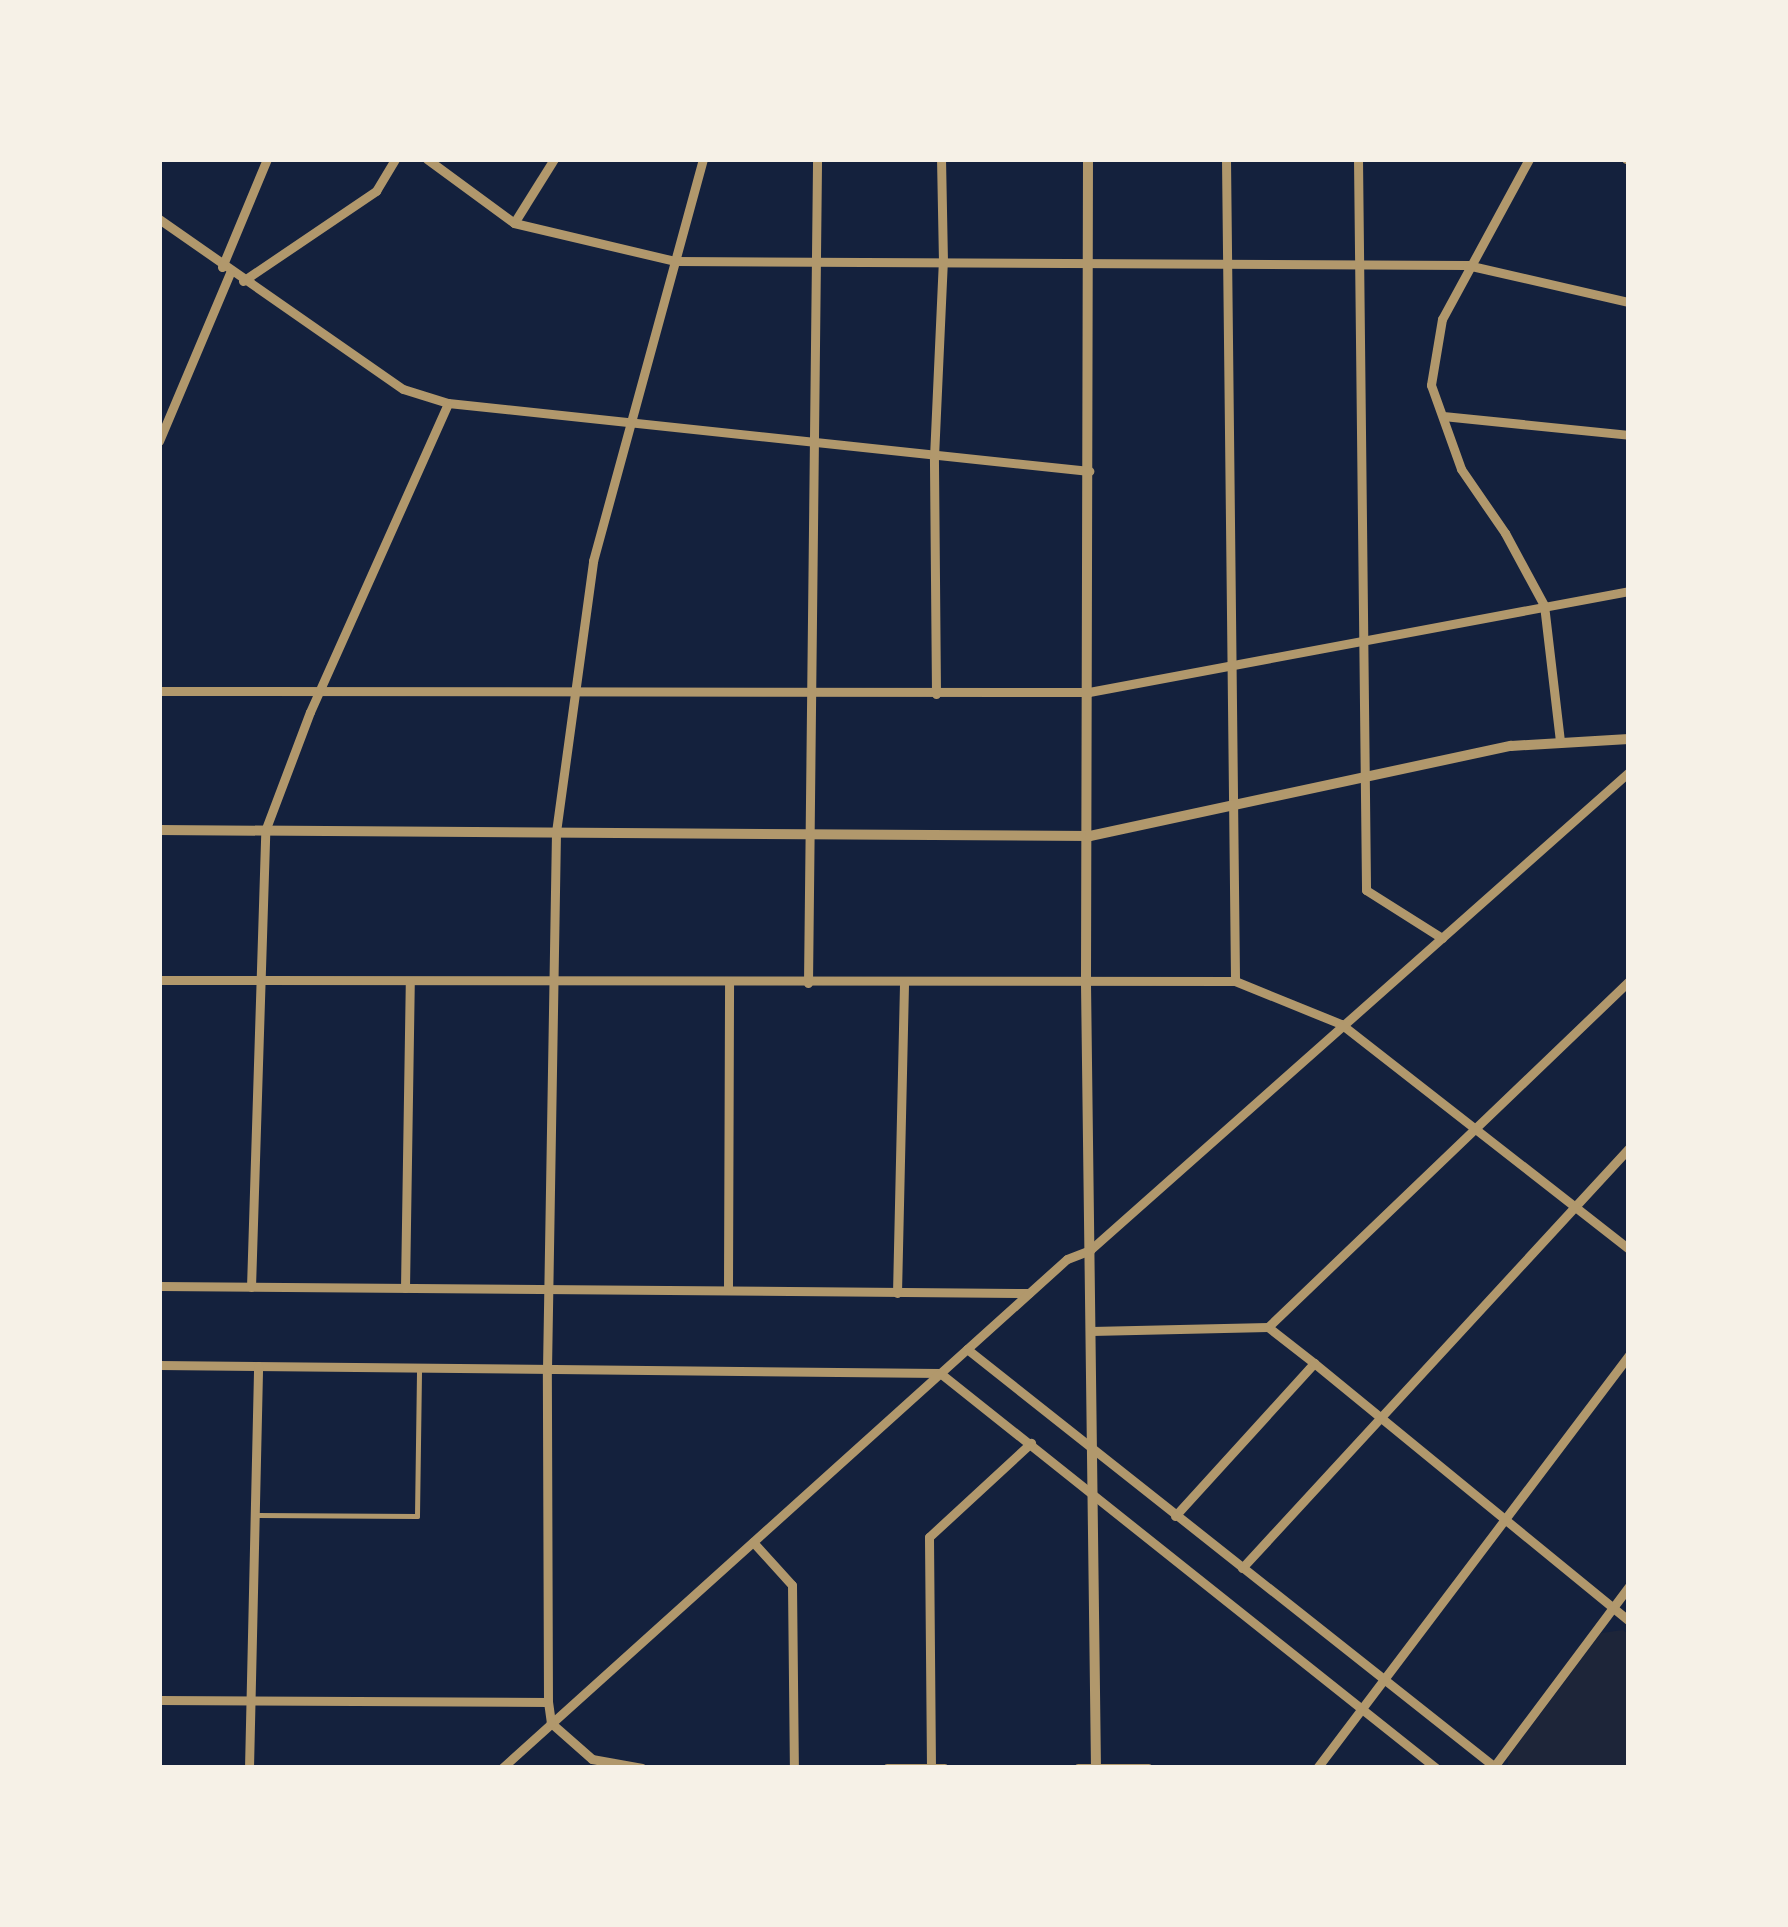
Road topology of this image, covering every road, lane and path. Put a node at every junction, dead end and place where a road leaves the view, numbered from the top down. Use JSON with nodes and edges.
{"nodes":[{"id":1,"x":267,"y":159,"type":"edge"},
{"id":2,"x":394,"y":159,"type":"edge"},
{"id":3,"x":427,"y":159,"type":"edge"},
{"id":4,"x":554,"y":159,"type":"edge"},
{"id":5,"x":703,"y":159,"type":"edge"},
{"id":6,"x":818,"y":159,"type":"edge"},
{"id":7,"x":941,"y":159,"type":"edge"},
{"id":8,"x":1088,"y":159,"type":"edge"},
{"id":9,"x":1226,"y":159,"type":"edge"},
{"id":10,"x":1358,"y":159,"type":"edge"},
{"id":11,"x":1528,"y":159,"type":"edge"},
{"id":12,"x":159,"y":219,"type":"edge"},
{"id":13,"x":514,"y":223,"type":"junction"},
{"id":14,"x":675,"y":261,"type":"junction"},
{"id":15,"x":816,"y":261,"type":"junction"},
{"id":16,"x":943,"y":262,"type":"junction"},
{"id":17,"x":1088,"y":264,"type":"junction"},
{"id":18,"x":1227,"y":264,"type":"junction"},
{"id":19,"x":1360,"y":265,"type":"junction"},
{"id":20,"x":1467,"y":265,"type":"junction"},
{"id":21,"x":226,"y":270,"type":"junction"},
{"id":22,"x":243,"y":281,"type":"junction"},
{"id":23,"x":1629,"y":302,"type":"edge"},
{"id":24,"x":448,"y":403,"type":"junction"},
{"id":25,"x":1443,"y":416,"type":"junction"},
{"id":26,"x":630,"y":425,"type":"junction"},
{"id":27,"x":1629,"y":436,"type":"edge"},
{"id":28,"x":159,"y":441,"type":"edge"},
{"id":29,"x":814,"y":444,"type":"junction"},
{"id":30,"x":934,"y":457,"type":"junction"},
{"id":31,"x":1089,"y":471,"type":"junction"},
{"id":32,"x":1629,"y":591,"type":"edge"},
{"id":33,"x":1544,"y":604,"type":"junction"},
{"id":34,"x":1367,"y":638,"type":"junction"},
{"id":35,"x":1232,"y":669,"type":"junction"},
{"id":36,"x":159,"y":691,"type":"edge"},
{"id":37,"x":811,"y":691,"type":"junction"},
{"id":38,"x":1089,"y":692,"type":"junction"},
{"id":39,"x":320,"y":693,"type":"junction"},
{"id":40,"x":572,"y":694,"type":"junction"},
{"id":41,"x":936,"y":694,"type":"junction"},
{"id":42,"x":1629,"y":739,"type":"edge"},
{"id":43,"x":1560,"y":742,"type":"junction"},
{"id":44,"x":1629,"y":772,"type":"edge"},
{"id":45,"x":1366,"y":773,"type":"junction"},
{"id":46,"x":1235,"y":805,"type":"junction"},
{"id":47,"x":159,"y":830,"type":"edge"},
{"id":48,"x":265,"y":831,"type":"junction"},
{"id":49,"x":556,"y":832,"type":"junction"},
{"id":50,"x":810,"y":834,"type":"junction"},
{"id":51,"x":1090,"y":836,"type":"junction"},
{"id":52,"x":1442,"y":938,"type":"junction"},
{"id":53,"x":159,"y":980,"type":"edge"},
{"id":54,"x":260,"y":981,"type":"junction"},
{"id":55,"x":410,"y":981,"type":"junction"},
{"id":56,"x":1235,"y":981,"type":"junction"},
{"id":57,"x":1629,"y":981,"type":"edge"},
{"id":58,"x":554,"y":982,"type":"junction"},
{"id":59,"x":729,"y":982,"type":"junction"},
{"id":60,"x":808,"y":983,"type":"junction"},
{"id":61,"x":904,"y":983,"type":"junction"},
{"id":62,"x":1086,"y":984,"type":"junction"},
{"id":63,"x":1341,"y":1024,"type":"junction"},
{"id":64,"x":1478,"y":1131,"type":"junction"},
{"id":65,"x":1629,"y":1148,"type":"edge"},
{"id":66,"x":1574,"y":1208,"type":"junction"},
{"id":67,"x":1629,"y":1249,"type":"edge"},
{"id":68,"x":1090,"y":1250,"type":"junction"},
{"id":69,"x":159,"y":1286,"type":"edge"},
{"id":70,"x":250,"y":1287,"type":"junction"},
{"id":71,"x":405,"y":1288,"type":"junction"},
{"id":72,"x":728,"y":1288,"type":"junction"},
{"id":73,"x":548,"y":1290,"type":"junction"},
{"id":74,"x":897,"y":1292,"type":"junction"},
{"id":75,"x":1029,"y":1293,"type":"junction"},
{"id":76,"x":1268,"y":1328,"type":"junction"},
{"id":77,"x":1091,"y":1331,"type":"junction"},
{"id":78,"x":967,"y":1348,"type":"junction"},
{"id":79,"x":1629,"y":1354,"type":"edge"},
{"id":80,"x":1314,"y":1363,"type":"junction"},
{"id":81,"x":159,"y":1365,"type":"edge"},
{"id":82,"x":258,"y":1366,"type":"junction"},
{"id":83,"x":419,"y":1368,"type":"junction"},
{"id":84,"x":547,"y":1369,"type":"junction"},
{"id":85,"x":940,"y":1373,"type":"junction"},
{"id":86,"x":1383,"y":1416,"type":"junction"},
{"id":87,"x":1031,"y":1443,"type":"junction"},
{"id":88,"x":1093,"y":1451,"type":"junction"},
{"id":89,"x":1094,"y":1492,"type":"junction"},
{"id":90,"x":257,"y":1515,"type":"junction"},
{"id":91,"x":1175,"y":1516,"type":"junction"},
{"id":92,"x":1504,"y":1520,"type":"junction"},
{"id":93,"x":753,"y":1543,"type":"junction"},
{"id":94,"x":1242,"y":1568,"type":"junction"},
{"id":95,"x":1629,"y":1586,"type":"edge"},
{"id":96,"x":1613,"y":1608,"type":"junction"},
{"id":97,"x":1629,"y":1621,"type":"edge"},
{"id":98,"x":1384,"y":1680,"type":"junction"},
{"id":99,"x":159,"y":1700,"type":"edge"},
{"id":100,"x":253,"y":1701,"type":"junction"},
{"id":101,"x":548,"y":1702,"type":"junction"},
{"id":102,"x":1363,"y":1709,"type":"junction"},
{"id":103,"x":551,"y":1723,"type":"junction"},
{"id":104,"x":931,"y":1767,"type":"edge"},
{"id":105,"x":1096,"y":1767,"type":"edge"},
{"id":106,"x":249,"y":1768,"type":"edge"},
{"id":107,"x":502,"y":1768,"type":"edge"},
{"id":108,"x":642,"y":1768,"type":"edge"},
{"id":109,"x":794,"y":1768,"type":"edge"},
{"id":110,"x":887,"y":1768,"type":"edge"},
{"id":111,"x":944,"y":1768,"type":"edge"},
{"id":112,"x":1078,"y":1768,"type":"edge"},
{"id":113,"x":1148,"y":1768,"type":"edge"},
{"id":114,"x":1318,"y":1768,"type":"edge"},
{"id":115,"x":1436,"y":1768,"type":"edge"},
{"id":116,"x":1495,"y":1768,"type":"edge"}],
"edges":[{"from":1,"to":21,"type":"street"},
{"from":2,"to":22,"type":"street"},
{"from":3,"to":13,"type":"street"},
{"from":4,"to":13,"type":"street"},
{"from":5,"to":14,"type":"street"},
{"from":6,"to":15,"type":"street"},
{"from":7,"to":16,"type":"street"},
{"from":8,"to":17,"type":"street"},
{"from":9,"to":18,"type":"street"},
{"from":10,"to":19,"type":"street"},
{"from":11,"to":20,"type":"street"},
{"from":12,"to":21,"type":"street"},
{"from":13,"to":14,"type":"street"},
{"from":14,"to":15,"type":"street"},
{"from":14,"to":26,"type":"street"},
{"from":15,"to":16,"type":"street"},
{"from":15,"to":29,"type":"street"},
{"from":16,"to":17,"type":"street"},
{"from":16,"to":30,"type":"street"},
{"from":17,"to":18,"type":"street"},
{"from":17,"to":31,"type":"street"},
{"from":18,"to":19,"type":"street"},
{"from":18,"to":35,"type":"street"},
{"from":19,"to":20,"type":"street"},
{"from":19,"to":34,"type":"street"},
{"from":20,"to":23,"type":"street"},
{"from":20,"to":25,"type":"street"},
{"from":21,"to":22,"type":"street"},
{"from":21,"to":28,"type":"street"},
{"from":22,"to":24,"type":"street"},
{"from":24,"to":26,"type":"street"},
{"from":24,"to":39,"type":"street"},
{"from":25,"to":27,"type":"street"},
{"from":25,"to":33,"type":"street"},
{"from":26,"to":29,"type":"street"},
{"from":26,"to":40,"type":"street"},
{"from":29,"to":30,"type":"street"},
{"from":29,"to":37,"type":"street"},
{"from":30,"to":31,"type":"street"},
{"from":30,"to":41,"type":"street"},
{"from":31,"to":38,"type":"street"},
{"from":32,"to":33,"type":"street"},
{"from":33,"to":34,"type":"street"},
{"from":33,"to":43,"type":"street"},
{"from":34,"to":35,"type":"street"},
{"from":34,"to":45,"type":"street"},
{"from":35,"to":38,"type":"street"},
{"from":35,"to":46,"type":"street"},
{"from":36,"to":39,"type":"street"},
{"from":37,"to":40,"type":"street"},
{"from":37,"to":41,"type":"street"},
{"from":37,"to":50,"type":"street"},
{"from":38,"to":41,"type":"street"},
{"from":38,"to":51,"type":"street"},
{"from":39,"to":40,"type":"street"},
{"from":39,"to":48,"type":"street"},
{"from":40,"to":49,"type":"street"},
{"from":42,"to":43,"type":"street"},
{"from":43,"to":45,"type":"street"},
{"from":44,"to":52,"type":"street"},
{"from":45,"to":46,"type":"street"},
{"from":45,"to":52,"type":"street"},
{"from":46,"to":51,"type":"street"},
{"from":46,"to":56,"type":"street"},
{"from":47,"to":48,"type":"street"},
{"from":48,"to":49,"type":"street"},
{"from":48,"to":54,"type":"street"},
{"from":49,"to":50,"type":"street"},
{"from":49,"to":58,"type":"street"},
{"from":50,"to":51,"type":"street"},
{"from":50,"to":60,"type":"street"},
{"from":51,"to":62,"type":"street"},
{"from":52,"to":63,"type":"street"},
{"from":53,"to":54,"type":"street"},
{"from":54,"to":55,"type":"street"},
{"from":54,"to":70,"type":"street"},
{"from":55,"to":58,"type":"street"},
{"from":55,"to":71,"type":"street"},
{"from":56,"to":62,"type":"street"},
{"from":56,"to":63,"type":"street"},
{"from":57,"to":64,"type":"street"},
{"from":58,"to":59,"type":"street"},
{"from":58,"to":73,"type":"street"},
{"from":59,"to":60,"type":"street"},
{"from":59,"to":72,"type":"street"},
{"from":60,"to":61,"type":"street"},
{"from":61,"to":62,"type":"street"},
{"from":61,"to":74,"type":"street"},
{"from":62,"to":68,"type":"street"},
{"from":63,"to":64,"type":"street"},
{"from":63,"to":68,"type":"street"},
{"from":64,"to":66,"type":"street"},
{"from":64,"to":76,"type":"street"},
{"from":65,"to":66,"type":"street"},
{"from":66,"to":67,"type":"street"},
{"from":66,"to":86,"type":"street"},
{"from":68,"to":75,"type":"street"},
{"from":68,"to":77,"type":"street"},
{"from":69,"to":70,"type":"street"},
{"from":70,"to":71,"type":"street"},
{"from":71,"to":73,"type":"street"},
{"from":72,"to":73,"type":"street"},
{"from":72,"to":74,"type":"street"},
{"from":73,"to":84,"type":"street"},
{"from":74,"to":75,"type":"street"},
{"from":75,"to":78,"type":"street"},
{"from":76,"to":77,"type":"street"},
{"from":76,"to":80,"type":"street"},
{"from":77,"to":88,"type":"street"},
{"from":78,"to":85,"type":"street"},
{"from":78,"to":88,"type":"street"},
{"from":79,"to":92,"type":"street"},
{"from":80,"to":86,"type":"street"},
{"from":80,"to":91,"type":"street"},
{"from":81,"to":82,"type":"street"},
{"from":82,"to":83,"type":"street"},
{"from":82,"to":90,"type":"street"},
{"from":83,"to":84,"type":"street"},
{"from":83,"to":90,"type":"lane"},
{"from":84,"to":85,"type":"street"},
{"from":84,"to":101,"type":"street"},
{"from":85,"to":87,"type":"street"},
{"from":85,"to":93,"type":"street"},
{"from":86,"to":92,"type":"street"},
{"from":86,"to":94,"type":"street"},
{"from":87,"to":89,"type":"street"},
{"from":87,"to":104,"type":"street"},
{"from":88,"to":89,"type":"street"},
{"from":88,"to":91,"type":"street"},
{"from":89,"to":102,"type":"street"},
{"from":89,"to":105,"type":"street"},
{"from":90,"to":100,"type":"street"},
{"from":91,"to":94,"type":"street"},
{"from":92,"to":96,"type":"street"},
{"from":92,"to":98,"type":"street"},
{"from":93,"to":103,"type":"street"},
{"from":93,"to":109,"type":"street"},
{"from":94,"to":98,"type":"street"},
{"from":95,"to":96,"type":"street"},
{"from":96,"to":97,"type":"street"},
{"from":96,"to":116,"type":"street"},
{"from":98,"to":102,"type":"street"},
{"from":98,"to":116,"type":"street"},
{"from":99,"to":100,"type":"street"},
{"from":100,"to":101,"type":"street"},
{"from":100,"to":106,"type":"street"},
{"from":101,"to":103,"type":"street"},
{"from":102,"to":114,"type":"street"},
{"from":102,"to":115,"type":"street"},
{"from":103,"to":107,"type":"street"},
{"from":103,"to":108,"type":"street"},
{"from":104,"to":110,"type":"street"},
{"from":104,"to":111,"type":"street"},
{"from":105,"to":112,"type":"street"},
{"from":105,"to":113,"type":"street"}]}
